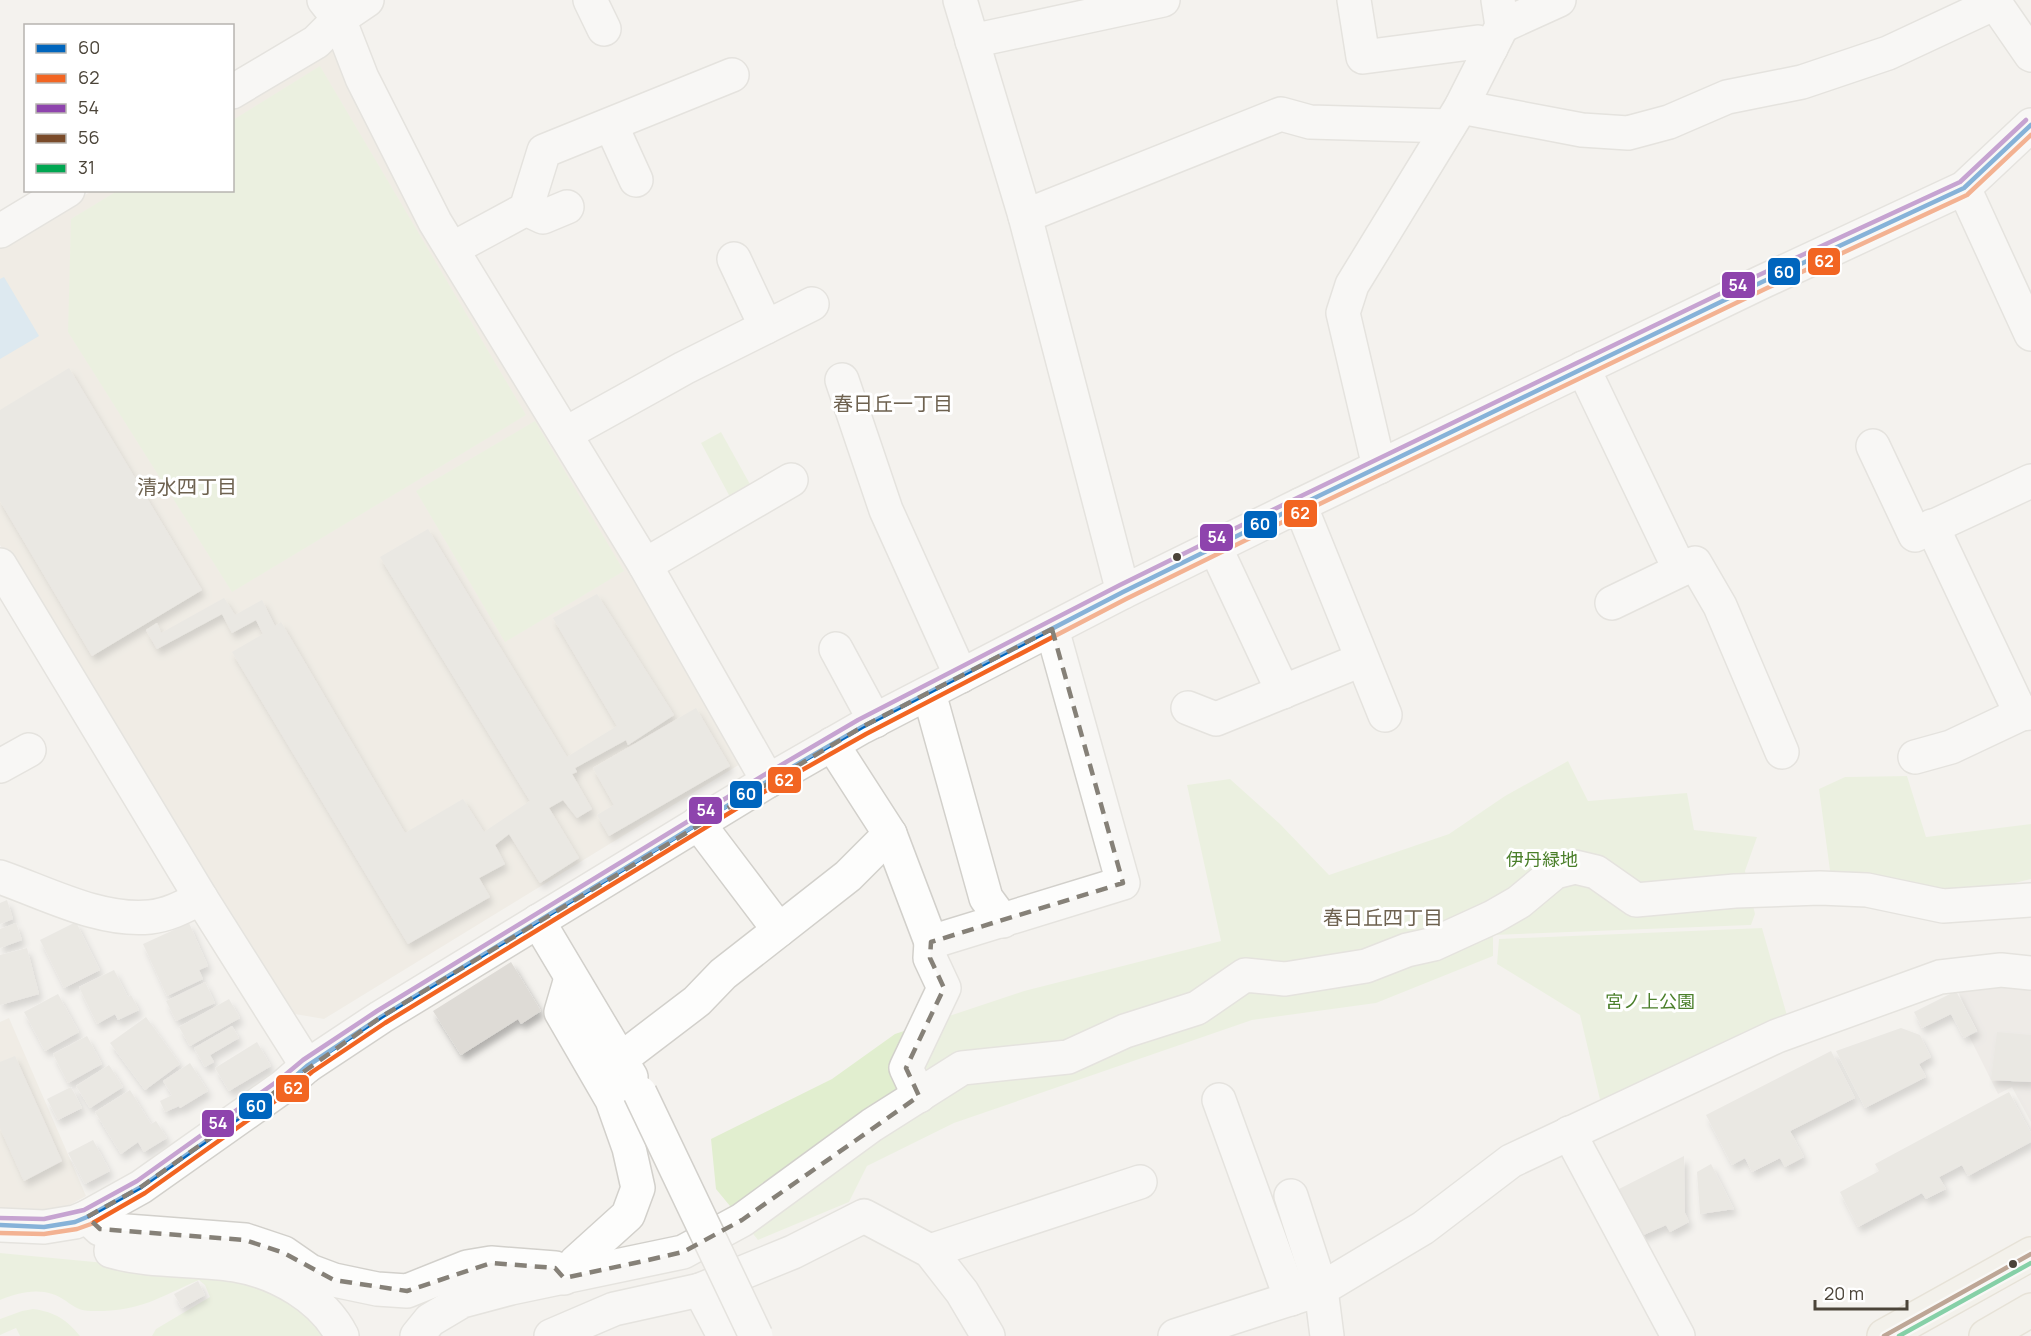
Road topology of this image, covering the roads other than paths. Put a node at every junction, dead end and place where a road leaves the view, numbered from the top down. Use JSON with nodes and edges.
{"nodes":[{"id":1,"x":367,"y":0,"type":"edge"},
{"id":2,"x":590,"y":0,"type":"edge"},
{"id":3,"x":960,"y":0,"type":"edge"},
{"id":4,"x":1163,"y":0,"type":"edge"},
{"id":5,"x":1354,"y":0,"type":"edge"},
{"id":6,"x":1559,"y":0,"type":"edge"},
{"id":7,"x":1994,"y":1,"type":"edge"},
{"id":8,"x":332,"y":10,"type":"edge"},
{"id":9,"x":1497,"y":24,"type":"edge"},
{"id":10,"x":604,"y":29,"type":"dead end"},
{"id":11,"x":972,"y":41,"type":"junction"},
{"id":12,"x":2031,"y":55,"type":"edge"},
{"id":13,"x":732,"y":75,"type":"dead end"},
{"id":14,"x":234,"y":91,"type":"edge"},
{"id":15,"x":1455,"y":116,"type":"junction"},
{"id":16,"x":611,"y":125,"type":"junction"},
{"id":17,"x":2031,"y":125,"type":"edge"},
{"id":18,"x":636,"y":180,"type":"dead end"},
{"id":19,"x":1964,"y":188,"type":"junction"},
{"id":20,"x":65,"y":192,"type":"edge"},
{"id":21,"x":567,"y":207,"type":"dead end"},
{"id":22,"x":526,"y":209,"type":"junction"},
{"id":23,"x":1025,"y":216,"type":"junction"},
{"id":24,"x":0,"y":231,"type":"edge"},
{"id":25,"x":452,"y":249,"type":"junction"},
{"id":26,"x":734,"y":259,"type":"dead end"},
{"id":27,"x":812,"y":304,"type":"dead end"},
{"id":28,"x":766,"y":327,"type":"junction"},
{"id":29,"x":2031,"y":334,"type":"edge"},
{"id":30,"x":1583,"y":368,"type":"junction"},
{"id":31,"x":842,"y":380,"type":"dead end"},
{"id":32,"x":565,"y":434,"type":"junction"},
{"id":33,"x":1873,"y":446,"type":"dead end"},
{"id":34,"x":1379,"y":466,"type":"junction"},
{"id":35,"x":791,"y":480,"type":"dead end"},
{"id":36,"x":2031,"y":481,"type":"edge"},
{"id":37,"x":1300,"y":505,"type":"junction"},
{"id":38,"x":1932,"y":526,"type":"junction"},
{"id":39,"x":1215,"y":547,"type":"junction"},
{"id":40,"x":0,"y":565,"type":"edge"},
{"id":41,"x":645,"y":565,"type":"junction"},
{"id":42,"x":1680,"y":570,"type":"junction"},
{"id":43,"x":1123,"y":592,"type":"junction"},
{"id":44,"x":1612,"y":603,"type":"dead end"},
{"id":45,"x":1052,"y":629,"type":"junction"},
{"id":46,"x":836,"y":649,"type":"dead end"},
{"id":47,"x":1361,"y":660,"type":"junction"},
{"id":48,"x":962,"y":676,"type":"junction"},
{"id":49,"x":1282,"y":692,"type":"junction"},
{"id":50,"x":929,"y":693,"type":"junction"},
{"id":51,"x":1188,"y":708,"type":"dead end"},
{"id":52,"x":2026,"y":713,"type":"edge"},
{"id":53,"x":1384,"y":715,"type":"dead end"},
{"id":54,"x":869,"y":724,"type":"junction"},
{"id":55,"x":1780,"y":731,"type":"dead end"},
{"id":56,"x":832,"y":744,"type":"junction"},
{"id":57,"x":28,"y":750,"type":"dead end"},
{"id":58,"x":1915,"y":757,"type":"dead end"},
{"id":59,"x":0,"y":766,"type":"edge"},
{"id":60,"x":768,"y":781,"type":"junction"},
{"id":61,"x":698,"y":823,"type":"junction"},
{"id":62,"x":890,"y":834,"type":"junction"},
{"id":63,"x":0,"y":877,"type":"edge"},
{"id":64,"x":201,"y":897,"type":"junction"},
{"id":65,"x":2031,"y":900,"type":"edge"},
{"id":66,"x":538,"y":921,"type":"junction"},
{"id":67,"x":1003,"y":921,"type":"junction"},
{"id":68,"x":779,"y":930,"type":"junction"},
{"id":69,"x":930,"y":942,"type":"junction"},
{"id":70,"x":2031,"y":973,"type":"edge"},
{"id":71,"x":571,"y":978,"type":"junction"},
{"id":72,"x":621,"y":1059,"type":"junction"},
{"id":73,"x":307,"y":1066,"type":"junction"},
{"id":74,"x":919,"y":1096,"type":"junction"},
{"id":75,"x":1219,"y":1100,"type":"dead end"},
{"id":76,"x":1569,"y":1133,"type":"junction"},
{"id":77,"x":1140,"y":1182,"type":"dead end"},
{"id":78,"x":1291,"y":1196,"type":"dead end"},
{"id":79,"x":100,"y":1224,"type":"junction"},
{"id":80,"x":0,"y":1225,"type":"edge"},
{"id":81,"x":930,"y":1251,"type":"junction"},
{"id":82,"x":2031,"y":1254,"type":"edge"},
{"id":83,"x":564,"y":1278,"type":"junction"},
{"id":84,"x":700,"y":1290,"type":"junction"},
{"id":85,"x":1306,"y":1294,"type":"junction"},
{"id":86,"x":2028,"y":1319,"type":"edge"},
{"id":87,"x":342,"y":1336,"type":"edge"},
{"id":88,"x":417,"y":1336,"type":"edge"},
{"id":89,"x":551,"y":1336,"type":"edge"},
{"id":90,"x":724,"y":1336,"type":"edge"},
{"id":91,"x":756,"y":1336,"type":"edge"},
{"id":92,"x":988,"y":1336,"type":"edge"},
{"id":93,"x":1175,"y":1336,"type":"edge"},
{"id":94,"x":1327,"y":1336,"type":"edge"},
{"id":95,"x":1678,"y":1336,"type":"edge"},
{"id":96,"x":1884,"y":1336,"type":"edge"},
{"id":97,"x":1986,"y":1336,"type":"edge"}],
"edges":[{"from":1,"to":8,"type":"street"},
{"from":2,"to":10,"type":"street"},
{"from":3,"to":11,"type":"street"},
{"from":4,"to":11,"type":"street"},
{"from":5,"to":9,"type":"street"},
{"from":6,"to":9,"type":"street"},
{"from":7,"to":12,"type":"street"},
{"from":7,"to":15,"type":"street"},
{"from":8,"to":14,"type":"street"},
{"from":8,"to":25,"type":"street"},
{"from":9,"to":15,"type":"street"},
{"from":11,"to":23,"type":"street"},
{"from":13,"to":16,"type":"street"},
{"from":15,"to":23,"type":"street"},
{"from":15,"to":34,"type":"street"},
{"from":16,"to":18,"type":"street"},
{"from":16,"to":22,"type":"street"},
{"from":17,"to":19,"type":"street"},
{"from":19,"to":29,"type":"street"},
{"from":19,"to":30,"type":"street"},
{"from":20,"to":24,"type":"street"},
{"from":21,"to":22,"type":"street"},
{"from":22,"to":25,"type":"street"},
{"from":23,"to":43,"type":"street"},
{"from":25,"to":32,"type":"street"},
{"from":26,"to":28,"type":"street"},
{"from":27,"to":28,"type":"street"},
{"from":28,"to":32,"type":"street"},
{"from":30,"to":34,"type":"street"},
{"from":30,"to":42,"type":"street"},
{"from":31,"to":48,"type":"street"},
{"from":32,"to":41,"type":"street"},
{"from":33,"to":38,"type":"street"},
{"from":34,"to":37,"type":"street"},
{"from":35,"to":41,"type":"street"},
{"from":36,"to":38,"type":"street"},
{"from":37,"to":39,"type":"street"},
{"from":37,"to":47,"type":"street"},
{"from":38,"to":52,"type":"street"},
{"from":39,"to":43,"type":"street"},
{"from":39,"to":49,"type":"street"},
{"from":40,"to":64,"type":"street"},
{"from":41,"to":60,"type":"street"},
{"from":42,"to":44,"type":"street"},
{"from":42,"to":55,"type":"street"},
{"from":43,"to":45,"type":"street"},
{"from":45,"to":48,"type":"street"},
{"from":45,"to":67,"type":"street"},
{"from":46,"to":54,"type":"street"},
{"from":47,"to":49,"type":"street"},
{"from":47,"to":53,"type":"street"},
{"from":48,"to":50,"type":"street"},
{"from":49,"to":51,"type":"street"},
{"from":50,"to":54,"type":"street"},
{"from":50,"to":67,"type":"street"},
{"from":52,"to":58,"type":"street"},
{"from":54,"to":56,"type":"street"},
{"from":56,"to":60,"type":"street"},
{"from":56,"to":62,"type":"street"},
{"from":57,"to":59,"type":"street"},
{"from":60,"to":61,"type":"street"},
{"from":61,"to":66,"type":"street"},
{"from":61,"to":68,"type":"street"},
{"from":62,"to":68,"type":"street"},
{"from":62,"to":69,"type":"street"},
{"from":63,"to":64,"type":"street"},
{"from":64,"to":73,"type":"street"},
{"from":65,"to":74,"type":"street"},
{"from":66,"to":71,"type":"street"},
{"from":66,"to":73,"type":"street"},
{"from":67,"to":69,"type":"street"},
{"from":68,"to":72,"type":"street"},
{"from":69,"to":74,"type":"street"},
{"from":70,"to":76,"type":"street"},
{"from":71,"to":72,"type":"street"},
{"from":71,"to":83,"type":"street"},
{"from":72,"to":91,"type":"street","bridge":true},
{"from":73,"to":79,"type":"street"},
{"from":74,"to":83,"type":"street"},
{"from":75,"to":85,"type":"street"},
{"from":76,"to":85,"type":"street"},
{"from":76,"to":95,"type":"street"},
{"from":77,"to":81,"type":"street"},
{"from":78,"to":85,"type":"street"},
{"from":79,"to":80,"type":"street"},
{"from":79,"to":83,"type":"street"},
{"from":79,"to":87,"type":"street"},
{"from":81,"to":84,"type":"street"},
{"from":81,"to":92,"type":"street"},
{"from":82,"to":96,"type":"main road"},
{"from":83,"to":88,"type":"street"},
{"from":84,"to":89,"type":"street"},
{"from":84,"to":90,"type":"street"},
{"from":85,"to":93,"type":"street"},
{"from":85,"to":94,"type":"street"},
{"from":86,"to":97,"type":"main road"}]}
